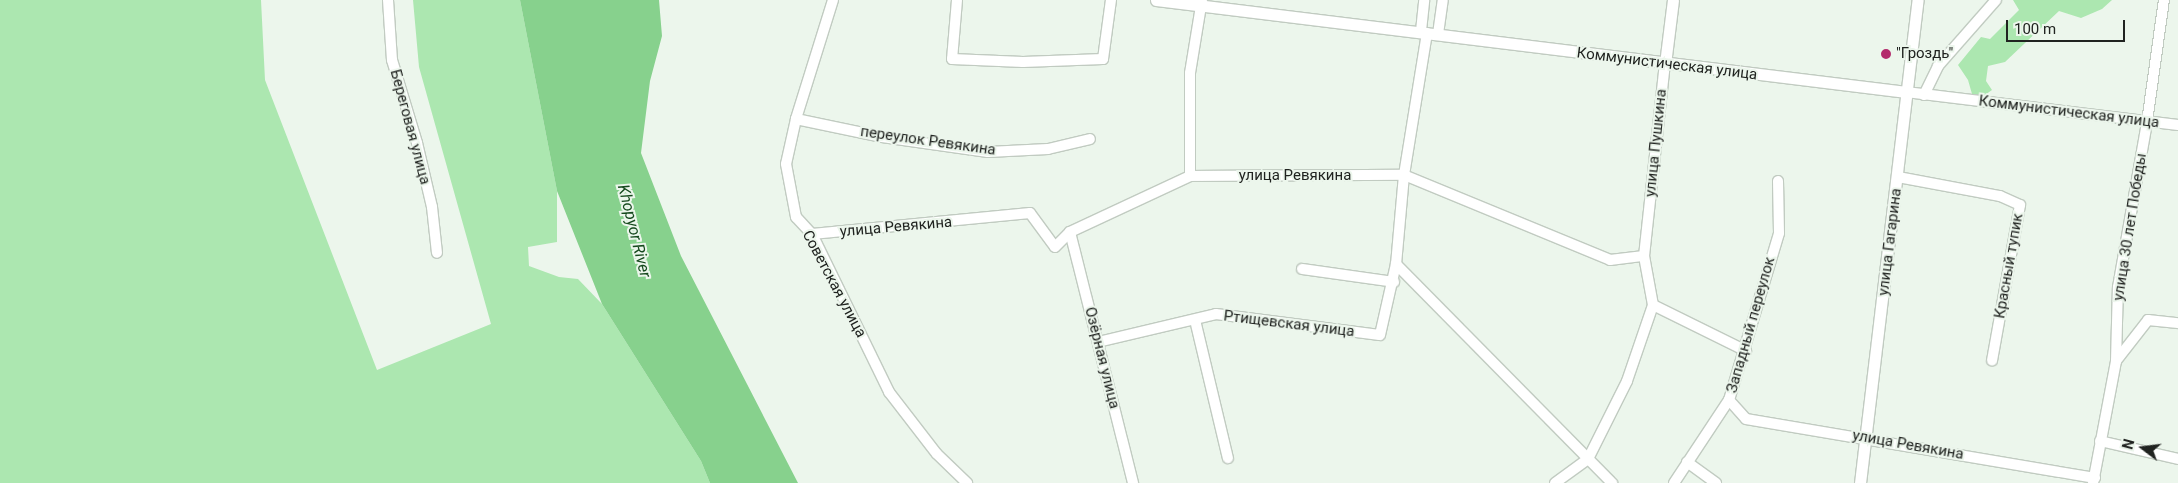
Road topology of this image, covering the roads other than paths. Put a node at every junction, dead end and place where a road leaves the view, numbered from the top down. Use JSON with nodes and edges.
{"nodes":[{"id":1,"x":388,"y":0,"type":"edge"},
{"id":2,"x":833,"y":0,"type":"edge"},
{"id":3,"x":957,"y":0,"type":"edge"},
{"id":4,"x":1111,"y":0,"type":"edge"},
{"id":5,"x":1156,"y":0,"type":"edge"},
{"id":6,"x":1424,"y":0,"type":"edge"},
{"id":7,"x":1443,"y":0,"type":"edge"},
{"id":8,"x":1674,"y":0,"type":"edge"},
{"id":9,"x":1918,"y":0,"type":"edge"},
{"id":10,"x":1996,"y":0,"type":"edge"},
{"id":11,"x":2164,"y":0,"type":"edge"},
{"id":12,"x":1202,"y":2,"type":"edge"},
{"id":13,"x":1429,"y":33,"type":"junction"},
{"id":14,"x":1664,"y":64,"type":"junction"},
{"id":15,"x":1906,"y":92,"type":"junction"},
{"id":16,"x":1924,"y":94,"type":"junction"},
{"id":17,"x":796,"y":119,"type":"junction"},
{"id":18,"x":2148,"y":122,"type":"junction"},
{"id":19,"x":2178,"y":125,"type":"edge"},
{"id":20,"x":1090,"y":139,"type":"dead end"},
{"id":21,"x":1404,"y":175,"type":"junction"},
{"id":22,"x":1190,"y":176,"type":"junction"},
{"id":23,"x":1898,"y":177,"type":"junction"},
{"id":24,"x":1778,"y":181,"type":"dead end"},
{"id":25,"x":1070,"y":232,"type":"junction"},
{"id":26,"x":812,"y":234,"type":"junction"},
{"id":27,"x":437,"y":253,"type":"dead end"},
{"id":28,"x":1644,"y":256,"type":"junction"},
{"id":29,"x":1396,"y":264,"type":"junction"},
{"id":30,"x":1302,"y":269,"type":"dead end"},
{"id":31,"x":1394,"y":282,"type":"junction"},
{"id":32,"x":1653,"y":305,"type":"junction"},
{"id":33,"x":1195,"y":320,"type":"junction"},
{"id":34,"x":2178,"y":323,"type":"edge"},
{"id":35,"x":1098,"y":342,"type":"junction"},
{"id":36,"x":1746,"y":351,"type":"junction"},
{"id":37,"x":1992,"y":361,"type":"dead end"},
{"id":38,"x":2116,"y":361,"type":"junction"},
{"id":39,"x":1730,"y":400,"type":"junction"},
{"id":40,"x":1864,"y":437,"type":"junction"},
{"id":41,"x":2100,"y":442,"type":"junction"},
{"id":42,"x":1228,"y":458,"type":"dead end"},
{"id":43,"x":1588,"y":459,"type":"junction"},
{"id":44,"x":2178,"y":460,"type":"edge"},
{"id":45,"x":1687,"y":462,"type":"junction"},
{"id":46,"x":2094,"y":480,"type":"edge"},
{"id":47,"x":967,"y":483,"type":"edge"},
{"id":48,"x":1133,"y":483,"type":"edge"},
{"id":49,"x":1555,"y":483,"type":"edge"},
{"id":50,"x":1612,"y":483,"type":"edge"},
{"id":51,"x":1674,"y":483,"type":"edge"},
{"id":52,"x":1716,"y":483,"type":"edge"},
{"id":53,"x":1860,"y":483,"type":"edge"}],
"edges":[{"from":1,"to":27,"type":"street","name":"Береговая улица"},
{"from":2,"to":17,"type":"street","name":"Советская улица"},
{"from":3,"to":4,"type":"street"},
{"from":5,"to":12,"type":"street","name":"Коммунистическая улица"},
{"from":6,"to":13,"type":"street"},
{"from":7,"to":13,"type":"street"},
{"from":8,"to":14,"type":"street","name":"улица Пушкина"},
{"from":9,"to":15,"type":"street","name":"улица Гагарина"},
{"from":10,"to":16,"type":"street"},
{"from":11,"to":18,"type":"street","name":"улица 30 лет Победы"},
{"from":12,"to":13,"type":"street","name":"Коммунистическая улица"},
{"from":12,"to":22,"type":"street"},
{"from":13,"to":14,"type":"street","name":"Коммунистическая улица"},
{"from":13,"to":21,"type":"street","name":"Ртищевская улица"},
{"from":14,"to":15,"type":"street","name":"Коммунистическая улица"},
{"from":14,"to":28,"type":"street","name":"улица Пушкина"},
{"from":15,"to":16,"type":"street","name":"Коммунистическая улица"},
{"from":15,"to":23,"type":"street","name":"улица Гагарина"},
{"from":16,"to":18,"type":"street","name":"Коммунистическая улица"},
{"from":17,"to":20,"type":"street","name":"переулок Ревякина"},
{"from":17,"to":26,"type":"street","name":"Советская улица"},
{"from":18,"to":19,"type":"street","name":"Коммунистическая улица"},
{"from":18,"to":38,"type":"street","name":"улица 30 лет Победы"},
{"from":21,"to":22,"type":"street","name":"улица Ревякина"},
{"from":21,"to":28,"type":"street","name":"улица Ревякина"},
{"from":21,"to":29,"type":"street","name":"Ртищевская улица"},
{"from":22,"to":25,"type":"street","name":"улица Ревякина"},
{"from":23,"to":37,"type":"street","name":"Красный тупик"},
{"from":23,"to":40,"type":"street","name":"улица Гагарина"},
{"from":24,"to":36,"type":"street","name":"Западный переулок"},
{"from":25,"to":26,"type":"street","name":"улица Ревякина"},
{"from":25,"to":35,"type":"street","name":"Озёрная улица"},
{"from":26,"to":47,"type":"street","name":"Советская улица"},
{"from":28,"to":32,"type":"street"},
{"from":29,"to":31,"type":"street","name":"Ртищевская улица"},
{"from":29,"to":43,"type":"street"},
{"from":30,"to":31,"type":"street"},
{"from":31,"to":33,"type":"street","name":"Ртищевская улица"},
{"from":32,"to":36,"type":"street"},
{"from":32,"to":43,"type":"street"},
{"from":33,"to":35,"type":"street","name":"Ртищевская улица"},
{"from":33,"to":42,"type":"street"},
{"from":34,"to":38,"type":"street"},
{"from":35,"to":48,"type":"street","name":"Озёрная улица"},
{"from":36,"to":39,"type":"street","name":"Западный переулок"},
{"from":38,"to":41,"type":"street","name":"улица 30 лет Победы"},
{"from":39,"to":40,"type":"street","name":"улица Ревякина"},
{"from":39,"to":45,"type":"street","name":"Западный переулок"},
{"from":40,"to":46,"type":"street","name":"улица Ревякина"},
{"from":40,"to":53,"type":"street","name":"улица Гагарина"},
{"from":41,"to":44,"type":"street"},
{"from":41,"to":46,"type":"street","name":"улица 30 лет Победы"},
{"from":43,"to":49,"type":"street"},
{"from":43,"to":50,"type":"street"},
{"from":45,"to":51,"type":"street","name":"Западный переулок"},
{"from":45,"to":52,"type":"street"}]}
